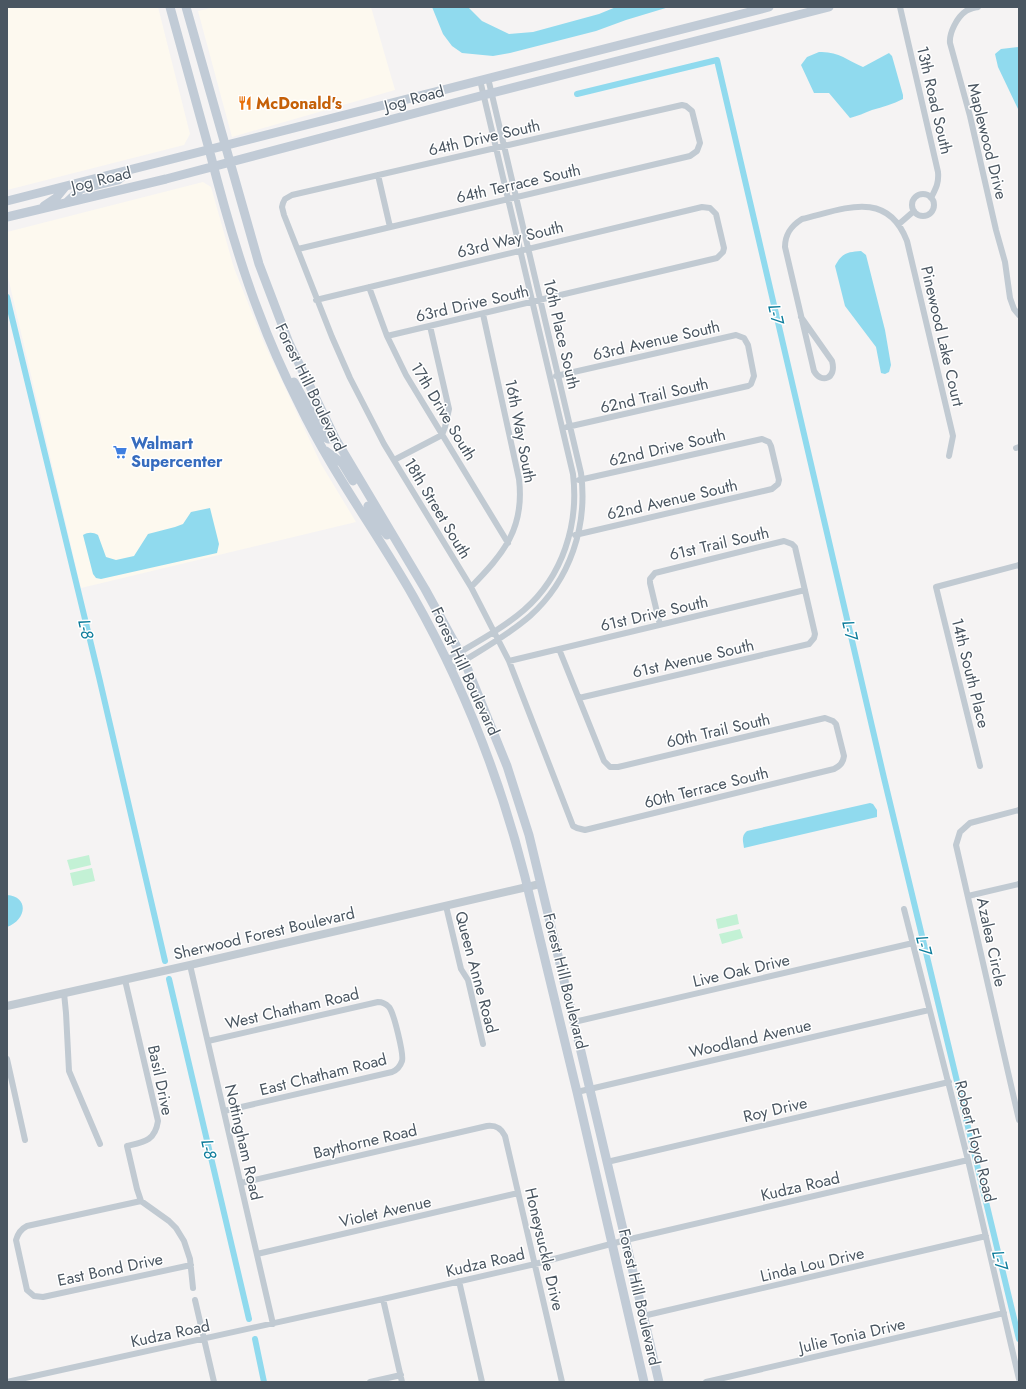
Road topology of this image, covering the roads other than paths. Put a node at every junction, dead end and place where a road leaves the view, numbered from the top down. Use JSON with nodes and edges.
{"nodes":[{"id":1,"x":170,"y":7,"type":"edge"},
{"id":2,"x":186,"y":7,"type":"edge"},
{"id":3,"x":769,"y":7,"type":"edge"},
{"id":4,"x":829,"y":7,"type":"edge"},
{"id":5,"x":900,"y":7,"type":"edge"},
{"id":6,"x":978,"y":7,"type":"edge"},
{"id":7,"x":484,"y":79,"type":"junction"},
{"id":8,"x":488,"y":94,"type":"junction"},
{"id":9,"x":690,"y":108,"type":"joint"},
{"id":10,"x":226,"y":145,"type":"junction"},
{"id":11,"x":505,"y":145,"type":"junction"},
{"id":12,"x":497,"y":147,"type":"junction"},
{"id":13,"x":209,"y":150,"type":"junction"},
{"id":14,"x":230,"y":162,"type":"junction"},
{"id":15,"x":213,"y":166,"type":"junction"},
{"id":16,"x":132,"y":169,"type":"junction"},
{"id":17,"x":378,"y":176,"type":"junction"},
{"id":18,"x":65,"y":187,"type":"junction"},
{"id":19,"x":517,"y":196,"type":"junction"},
{"id":20,"x":509,"y":198,"type":"junction"},
{"id":21,"x":931,"y":198,"type":"junction"},
{"id":22,"x":285,"y":199,"type":"joint"},
{"id":23,"x":7,"y":201,"type":"edge"},
{"id":24,"x":67,"y":203,"type":"junction"},
{"id":25,"x":40,"y":209,"type":"junction"},
{"id":26,"x":914,"y":211,"type":"junction"},
{"id":27,"x":7,"y":217,"type":"edge"},
{"id":28,"x":899,"y":224,"type":"junction"},
{"id":29,"x":390,"y":227,"type":"junction"},
{"id":30,"x":529,"y":248,"type":"junction"},
{"id":31,"x":298,"y":249,"type":"junction"},
{"id":32,"x":520,"y":250,"type":"junction"},
{"id":33,"x":723,"y":252,"type":"joint"},
{"id":34,"x":369,"y":287,"type":"junction"},
{"id":35,"x":316,"y":300,"type":"junction"},
{"id":36,"x":541,"y":300,"type":"junction"},
{"id":37,"x":532,"y":302,"type":"junction"},
{"id":38,"x":483,"y":314,"type":"junction"},
{"id":39,"x":1019,"y":315,"type":"edge"},
{"id":40,"x":801,"y":317,"type":"junction"},
{"id":41,"x":430,"y":326,"type":"junction"},
{"id":42,"x":387,"y":336,"type":"junction"},
{"id":43,"x":274,"y":350,"type":"junction"},
{"id":44,"x":558,"y":376,"type":"junction"},
{"id":45,"x":550,"y":377,"type":"junction"},
{"id":46,"x":752,"y":384,"type":"joint"},
{"id":47,"x":570,"y":427,"type":"junction"},
{"id":48,"x":562,"y":428,"type":"junction"},
{"id":49,"x":442,"y":435,"type":"junction"},
{"id":50,"x":335,"y":438,"type":"junction"},
{"id":51,"x":323,"y":450,"type":"junction"},
{"id":52,"x":949,"y":456,"type":"dead end"},
{"id":53,"x":394,"y":460,"type":"junction"},
{"id":54,"x":582,"y":480,"type":"junction"},
{"id":55,"x":574,"y":482,"type":"junction"},
{"id":56,"x":778,"y":484,"type":"joint"},
{"id":57,"x":578,"y":534,"type":"junction"},
{"id":58,"x":570,"y":536,"type":"junction"},
{"id":59,"x":398,"y":543,"type":"junction"},
{"id":60,"x":508,"y":543,"type":"junction"},
{"id":61,"x":1019,"y":565,"type":"edge"},
{"id":62,"x":471,"y":587,"type":"junction"},
{"id":63,"x":544,"y":587,"type":"junction"},
{"id":64,"x":805,"y":590,"type":"junction"},
{"id":65,"x":551,"y":592,"type":"junction"},
{"id":66,"x":660,"y":625,"type":"junction"},
{"id":67,"x":494,"y":632,"type":"junction"},
{"id":68,"x":498,"y":639,"type":"junction"},
{"id":69,"x":559,"y":649,"type":"junction"},
{"id":70,"x":462,"y":656,"type":"junction"},
{"id":71,"x":509,"y":661,"type":"junction"},
{"id":72,"x":449,"y":665,"type":"junction"},
{"id":73,"x":579,"y":698,"type":"junction"},
{"id":74,"x":842,"y":764,"type":"joint"},
{"id":75,"x":980,"y":766,"type":"dead end"},
{"id":76,"x":1019,"y":810,"type":"edge"},
{"id":77,"x":576,"y":828,"type":"joint"},
{"id":78,"x":540,"y":884,"type":"junction"},
{"id":79,"x":1019,"y":884,"type":"edge"},
{"id":80,"x":527,"y":886,"type":"junction"},
{"id":81,"x":968,"y":896,"type":"junction"},
{"id":82,"x":446,"y":906,"type":"junction"},
{"id":83,"x":904,"y":909,"type":"dead end"},
{"id":84,"x":913,"y":943,"type":"junction"},
{"id":85,"x":190,"y":965,"type":"junction"},
{"id":86,"x":125,"y":980,"type":"junction"},
{"id":87,"x":64,"y":993,"type":"junction"},
{"id":88,"x":7,"y":1006,"type":"edge"},
{"id":89,"x":929,"y":1010,"type":"junction"},
{"id":90,"x":574,"y":1022,"type":"junction"},
{"id":91,"x":208,"y":1041,"type":"junction"},
{"id":92,"x":483,"y":1044,"type":"dead end"},
{"id":93,"x":7,"y":1059,"type":"edge"},
{"id":94,"x":402,"y":1063,"type":"joint"},
{"id":95,"x":949,"y":1082,"type":"junction"},
{"id":96,"x":590,"y":1089,"type":"junction"},
{"id":97,"x":577,"y":1092,"type":"junction"},
{"id":98,"x":224,"y":1111,"type":"junction"},
{"id":99,"x":1019,"y":1120,"type":"edge"},
{"id":100,"x":496,"y":1126,"type":"joint"},
{"id":101,"x":25,"y":1140,"type":"dead end"},
{"id":102,"x":100,"y":1144,"type":"dead end"},
{"id":103,"x":968,"y":1160,"type":"junction"},
{"id":104,"x":607,"y":1162,"type":"junction"},
{"id":105,"x":241,"y":1183,"type":"junction"},
{"id":106,"x":518,"y":1193,"type":"junction"},
{"id":107,"x":141,"y":1201,"type":"junction"},
{"id":108,"x":986,"y":1236,"type":"junction"},
{"id":109,"x":626,"y":1240,"type":"junction"},
{"id":110,"x":612,"y":1244,"type":"junction"},
{"id":111,"x":257,"y":1254,"type":"junction"},
{"id":112,"x":535,"y":1264,"type":"junction"},
{"id":113,"x":191,"y":1265,"type":"junction"},
{"id":114,"x":459,"y":1281,"type":"junction"},
{"id":115,"x":193,"y":1288,"type":"dead end"},
{"id":116,"x":383,"y":1299,"type":"junction"},
{"id":117,"x":195,"y":1300,"type":"dead end"},
{"id":118,"x":1004,"y":1313,"type":"junction"},
{"id":119,"x":643,"y":1316,"type":"junction"},
{"id":120,"x":273,"y":1324,"type":"junction"},
{"id":121,"x":204,"y":1339,"type":"junction"},
{"id":122,"x":401,"y":1375,"type":"junction"},
{"id":123,"x":1019,"y":1379,"type":"edge"},
{"id":124,"x":7,"y":1382,"type":"edge"},
{"id":125,"x":214,"y":1382,"type":"edge"},
{"id":126,"x":370,"y":1382,"type":"edge"},
{"id":127,"x":402,"y":1382,"type":"edge"},
{"id":128,"x":482,"y":1382,"type":"edge"},
{"id":129,"x":562,"y":1382,"type":"edge"},
{"id":130,"x":644,"y":1382,"type":"edge"},
{"id":131,"x":658,"y":1382,"type":"edge"},
{"id":132,"x":706,"y":1382,"type":"edge"}],
"edges":[{"from":1,"to":13,"type":"main road","name":"Forest Hill Boulevard"},
{"from":2,"to":10,"type":"main road","name":"Forest Hill Boulevard"},
{"from":3,"to":7,"type":"main road","name":"Jog Road"},
{"from":4,"to":8,"type":"main road","name":"Jog Road"},
{"from":5,"to":21,"type":"street","name":"13th Road South"},
{"from":6,"to":39,"type":"street","name":"Maplewood Drive"},
{"from":7,"to":8,"type":"street","name":"16th Place South"},
{"from":7,"to":10,"type":"main road","name":"Jog Road"},
{"from":8,"to":11,"type":"street","name":"16th Place South"},
{"from":8,"to":12,"type":"street","name":"16th Place South"},
{"from":8,"to":14,"type":"main road","name":"Jog Road"},
{"from":9,"to":11,"type":"street","name":"64th Drive South"},
{"from":9,"to":19,"type":"street","name":"64th Terrace South"},
{"from":10,"to":13,"type":"main road","name":"Jog Road"},
{"from":10,"to":14,"type":"main road","name":"Forest Hill Boulevard"},
{"from":11,"to":12,"type":"street","name":"64th Drive South"},
{"from":11,"to":19,"type":"street","name":"16th Place South"},
{"from":12,"to":17,"type":"street","name":"64th Drive South"},
{"from":12,"to":20,"type":"street","name":"16th Place South"},
{"from":13,"to":15,"type":"main road","name":"Forest Hill Boulevard"},
{"from":13,"to":16,"type":"main road","name":"Jog Road"},
{"from":14,"to":15,"type":"main road","name":"Jog Road"},
{"from":14,"to":50,"type":"main road","name":"Forest Hill Boulevard"},
{"from":15,"to":24,"type":"main road","name":"Jog Road"},
{"from":15,"to":43,"type":"main road","name":"Forest Hill Boulevard"},
{"from":16,"to":18,"type":"main road","name":"Jog Road"},
{"from":16,"to":24,"type":"main road"},
{"from":17,"to":22,"type":"street","name":"64th Drive South"},
{"from":17,"to":29,"type":"street"},
{"from":18,"to":23,"type":"main road","name":"Jog Road"},
{"from":18,"to":25,"type":"main road"},
{"from":19,"to":20,"type":"street","name":"64th Terrace South"},
{"from":19,"to":30,"type":"street","name":"16th Place South"},
{"from":20,"to":29,"type":"street","name":"64th Terrace South"},
{"from":20,"to":32,"type":"street","name":"16th Place South"},
{"from":21,"to":26,"type":"street"},
{"from":21,"to":26,"type":"street"},
{"from":22,"to":31,"type":"street","name":"18th Street South"},
{"from":24,"to":25,"type":"main road","name":"Jog Road"},
{"from":25,"to":27,"type":"main road","name":"Jog Road"},
{"from":26,"to":28,"type":"street"},
{"from":28,"to":40,"type":"street","name":"Pinewood Lake Court"},
{"from":28,"to":52,"type":"street","name":"Pinewood Lake Court"},
{"from":29,"to":31,"type":"street","name":"64th Terrace South"},
{"from":30,"to":32,"type":"street","name":"63rd Way South"},
{"from":30,"to":33,"type":"street","name":"63rd Way South"},
{"from":30,"to":36,"type":"street","name":"16th Place South"},
{"from":31,"to":35,"type":"street","name":"18th Street South"},
{"from":32,"to":34,"type":"street","name":"63rd Way South"},
{"from":32,"to":37,"type":"street","name":"16th Place South"},
{"from":33,"to":36,"type":"street","name":"63rd Drive South"},
{"from":34,"to":35,"type":"street","name":"63rd Way South"},
{"from":34,"to":42,"type":"street","name":"17th Drive South"},
{"from":35,"to":53,"type":"street","name":"18th Street South"},
{"from":36,"to":37,"type":"street","name":"63rd Drive South"},
{"from":36,"to":44,"type":"street","name":"16th Place South"},
{"from":37,"to":38,"type":"street","name":"63rd Drive South"},
{"from":37,"to":45,"type":"street","name":"16th Place South"},
{"from":38,"to":41,"type":"street","name":"63rd Drive South"},
{"from":38,"to":60,"type":"street","name":"16th Way South"},
{"from":40,"to":40,"type":"street","name":"Pinewood Lake Court"},
{"from":41,"to":42,"type":"street","name":"63rd Drive South"},
{"from":41,"to":49,"type":"street"},
{"from":42,"to":49,"type":"street","name":"17th Drive South"},
{"from":43,"to":50,"type":"main road"},
{"from":43,"to":51,"type":"main road","name":"Forest Hill Boulevard"},
{"from":44,"to":45,"type":"street","name":"63rd Avenue South"},
{"from":44,"to":46,"type":"street","name":"63rd Avenue South"},
{"from":44,"to":47,"type":"street","name":"16th Place South"},
{"from":45,"to":48,"type":"street","name":"16th Place South"},
{"from":46,"to":47,"type":"street","name":"62nd Trail South"},
{"from":47,"to":48,"type":"street","name":"62nd Trail South"},
{"from":47,"to":54,"type":"street","name":"16th Place South"},
{"from":48,"to":55,"type":"street","name":"16th Place South"},
{"from":49,"to":53,"type":"street"},
{"from":49,"to":60,"type":"street","name":"17th Drive South"},
{"from":50,"to":59,"type":"main road","name":"Forest Hill Boulevard"},
{"from":51,"to":59,"type":"main road"},
{"from":51,"to":72,"type":"main road","name":"Forest Hill Boulevard"},
{"from":53,"to":62,"type":"street","name":"18th Street South"},
{"from":54,"to":55,"type":"street","name":"62nd Drive South"},
{"from":54,"to":56,"type":"street","name":"62nd Drive South"},
{"from":54,"to":57,"type":"street","name":"16th Place South"},
{"from":55,"to":58,"type":"street","name":"16th Place South"},
{"from":56,"to":57,"type":"street","name":"62nd Avenue South"},
{"from":57,"to":58,"type":"street","name":"62nd Avenue South"},
{"from":57,"to":65,"type":"street","name":"16th Place South"},
{"from":58,"to":63,"type":"street","name":"16th Place South"},
{"from":59,"to":70,"type":"main road","name":"Forest Hill Boulevard"},
{"from":60,"to":62,"type":"street","name":"16th Way South"},
{"from":61,"to":75,"type":"street","name":"14th South Place"},
{"from":62,"to":67,"type":"street","name":"18th Street South"},
{"from":63,"to":65,"type":"street"},
{"from":63,"to":67,"type":"street","name":"16th Place South"},
{"from":64,"to":66,"type":"street","name":"61st Drive South"},
{"from":64,"to":66,"type":"street","name":"61st Trail South"},
{"from":64,"to":73,"type":"street","name":"61st Avenue South"},
{"from":65,"to":68,"type":"street","name":"16th Place South"},
{"from":66,"to":69,"type":"street","name":"61st Drive South"},
{"from":67,"to":68,"type":"street","name":"18th Street South"},
{"from":67,"to":70,"type":"street","name":"16th Place South"},
{"from":68,"to":70,"type":"street","name":"16th Place South"},
{"from":68,"to":71,"type":"street","name":"18th Street South"},
{"from":69,"to":71,"type":"street","name":"61st Drive South"},
{"from":69,"to":73,"type":"street"},
{"from":70,"to":72,"type":"street","name":"16th Place South"},
{"from":70,"to":78,"type":"main road","name":"Forest Hill Boulevard"},
{"from":71,"to":77,"type":"street","name":"18th Street South"},
{"from":72,"to":80,"type":"main road","name":"Forest Hill Boulevard"},
{"from":73,"to":74,"type":"street","name":"60th Trail South"},
{"from":74,"to":77,"type":"street","name":"60th Terrace South"},
{"from":76,"to":81,"type":"street","name":"Azalea Circle"},
{"from":78,"to":80,"type":"street","name":"Sherwood Forest Boulevard"},
{"from":78,"to":90,"type":"main road","name":"Forest Hill Boulevard"},
{"from":79,"to":81,"type":"street"},
{"from":80,"to":82,"type":"street","name":"Sherwood Forest Boulevard"},
{"from":80,"to":97,"type":"main road","name":"Forest Hill Boulevard"},
{"from":81,"to":99,"type":"street","name":"Azalea Circle"},
{"from":82,"to":85,"type":"street","name":"Sherwood Forest Boulevard"},
{"from":82,"to":92,"type":"street","name":"Queen Anne Road"},
{"from":83,"to":84,"type":"street","name":"Robert Floyd Road"},
{"from":84,"to":89,"type":"street","name":"Robert Floyd Road"},
{"from":84,"to":90,"type":"street","name":"Live Oak Drive"},
{"from":85,"to":86,"type":"street","name":"Sherwood Forest Boulevard"},
{"from":85,"to":91,"type":"street","name":"Nottingham Road"},
{"from":86,"to":87,"type":"street","name":"Sherwood Forest Boulevard"},
{"from":86,"to":107,"type":"street","name":"Basil Drive"},
{"from":87,"to":88,"type":"street","name":"Sherwood Forest Boulevard"},
{"from":87,"to":102,"type":"street"},
{"from":89,"to":95,"type":"street","name":"Robert Floyd Road"},
{"from":89,"to":96,"type":"street","name":"Woodland Avenue"},
{"from":90,"to":96,"type":"main road","name":"Forest Hill Boulevard"},
{"from":91,"to":94,"type":"street","name":"West Chatham Road"},
{"from":91,"to":98,"type":"street","name":"Nottingham Road"},
{"from":93,"to":101,"type":"street"},
{"from":94,"to":98,"type":"street","name":"East Chatham Road"},
{"from":95,"to":103,"type":"street","name":"Robert Floyd Road"},
{"from":95,"to":104,"type":"street","name":"Roy Drive"},
{"from":96,"to":97,"type":"street","name":"Woodland Avenue"},
{"from":96,"to":104,"type":"main road","name":"Forest Hill Boulevard"},
{"from":97,"to":110,"type":"main road","name":"Forest Hill Boulevard"},
{"from":98,"to":105,"type":"street","name":"Nottingham Road"},
{"from":100,"to":105,"type":"street","name":"Baythorne Road"},
{"from":100,"to":106,"type":"street","name":"Honeysuckle Drive"},
{"from":103,"to":108,"type":"street","name":"Robert Floyd Road"},
{"from":103,"to":109,"type":"street","name":"Kudza Road"},
{"from":104,"to":109,"type":"main road","name":"Forest Hill Boulevard"},
{"from":105,"to":111,"type":"street","name":"Nottingham Road"},
{"from":106,"to":111,"type":"street","name":"Violet Avenue"},
{"from":106,"to":112,"type":"street","name":"Honeysuckle Drive"},
{"from":107,"to":113,"type":"street"},
{"from":107,"to":113,"type":"street","name":"East Bond Drive"},
{"from":108,"to":118,"type":"street","name":"Robert Floyd Road"},
{"from":108,"to":119,"type":"street","name":"Linda Lou Drive"},
{"from":109,"to":110,"type":"street","name":"Kudza Road"},
{"from":109,"to":119,"type":"main road","name":"Forest Hill Boulevard"},
{"from":110,"to":112,"type":"street","name":"Kudza Road"},
{"from":110,"to":130,"type":"main road","name":"Forest Hill Boulevard"},
{"from":111,"to":120,"type":"street","name":"Nottingham Road"},
{"from":112,"to":114,"type":"street","name":"Kudza Road"},
{"from":112,"to":129,"type":"street","name":"Honeysuckle Drive"},
{"from":113,"to":115,"type":"street"},
{"from":114,"to":116,"type":"street","name":"Kudza Road"},
{"from":114,"to":128,"type":"street"},
{"from":116,"to":120,"type":"street","name":"Kudza Road"},
{"from":116,"to":122,"type":"street"},
{"from":117,"to":121,"type":"street"},
{"from":118,"to":123,"type":"street","name":"Robert Floyd Road"},
{"from":118,"to":132,"type":"street","name":"Julie Tonia Drive"},
{"from":119,"to":131,"type":"main road","name":"Forest Hill Boulevard"},
{"from":120,"to":121,"type":"street","name":"Kudza Road"},
{"from":121,"to":124,"type":"street","name":"Kudza Road"},
{"from":121,"to":125,"type":"street"},
{"from":122,"to":126,"type":"street"},
{"from":122,"to":127,"type":"street"}]}
